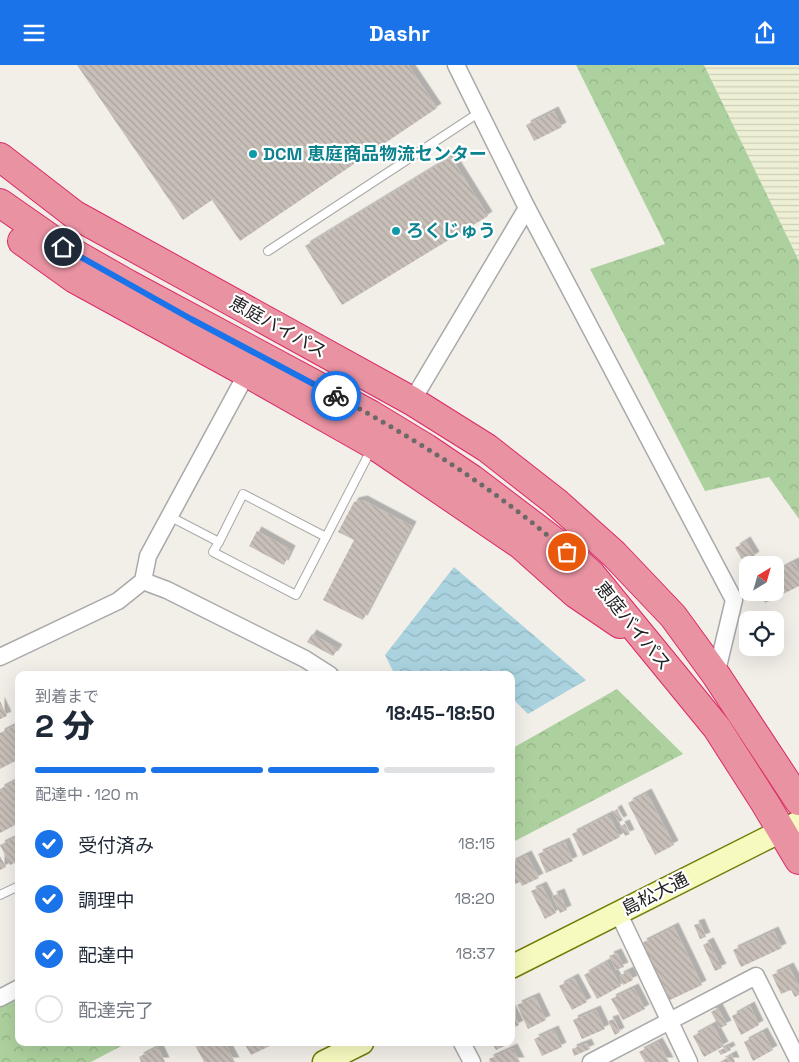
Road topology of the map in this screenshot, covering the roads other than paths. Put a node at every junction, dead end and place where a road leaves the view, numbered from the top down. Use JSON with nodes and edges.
{"nodes":[{"id":1,"x":456,"y":65,"type":"edge"},
{"id":2,"x":480,"y":113,"type":"junction"},
{"id":3,"x":0,"y":157,"type":"edge"},
{"id":4,"x":0,"y":203,"type":"edge"},
{"id":5,"x":527,"y":208,"type":"junction"},
{"id":6,"x":0,"y":225,"type":"edge"},
{"id":7,"x":268,"y":251,"type":"dead end"},
{"id":8,"x":247,"y":373,"type":"junction"},
{"id":9,"x":412,"y":401,"type":"junction"},
{"id":10,"x":374,"y":445,"type":"junction"},
{"id":11,"x":170,"y":516,"type":"junction"},
{"id":12,"x":326,"y":537,"type":"junction"},
{"id":13,"x":219,"y":542,"type":"junction"},
{"id":14,"x":143,"y":581,"type":"junction"},
{"id":15,"x":646,"y":642,"type":"junction"},
{"id":16,"x":0,"y":657,"type":"edge"},
{"id":17,"x":324,"y":671,"type":"edge"},
{"id":18,"x":716,"y":675,"type":"junction"},
{"id":19,"x":799,"y":801,"type":"edge"},
{"id":20,"x":790,"y":826,"type":"edge"},
{"id":21,"x":799,"y":860,"type":"edge"},
{"id":22,"x":15,"y":888,"type":"edge"},
{"id":23,"x":0,"y":895,"type":"edge"},
{"id":24,"x":618,"y":912,"type":"junction"},
{"id":25,"x":515,"y":965,"type":"edge"},
{"id":26,"x":15,"y":990,"type":"edge"},
{"id":27,"x":0,"y":998,"type":"edge"},
{"id":28,"x":669,"y":1022,"type":"junction"},
{"id":29,"x":464,"y":1046,"type":"edge"},
{"id":30,"x":358,"y":1051,"type":"edge"},
{"id":31,"x":324,"y":1062,"type":"edge"},
{"id":32,"x":472,"y":1062,"type":"edge"},
{"id":33,"x":591,"y":1062,"type":"edge"},
{"id":34,"x":689,"y":1062,"type":"edge"},
{"id":35,"x":799,"y":1062,"type":"edge"}],
"edges":[{"from":1,"to":2,"type":"street"},
{"from":2,"to":5,"type":"street"},
{"from":2,"to":7,"type":"lane"},
{"from":3,"to":9,"type":"highway","name":"恵庭バイパス"},
{"from":4,"to":15,"type":"highway","name":"恵庭バイパス"},
{"from":5,"to":9,"type":"street"},
{"from":5,"to":18,"type":"street"},
{"from":6,"to":8,"type":"highway"},
{"from":8,"to":10,"type":"highway"},
{"from":8,"to":11,"type":"street"},
{"from":9,"to":18,"type":"highway","name":"恵庭バイパス"},
{"from":10,"to":12,"type":"lane"},
{"from":10,"to":15,"type":"highway"},
{"from":11,"to":13,"type":"lane"},
{"from":11,"to":14,"type":"street"},
{"from":12,"to":13,"type":"lane"},
{"from":12,"to":13,"type":"lane"},
{"from":14,"to":16,"type":"street"},
{"from":14,"to":17,"type":"street"},
{"from":15,"to":20,"type":"highway","name":"恵庭バイパス"},
{"from":18,"to":19,"type":"highway","name":"恵庭バイパス"},
{"from":20,"to":21,"type":"highway","name":"恵庭バイパス"},
{"from":20,"to":24,"type":"street","name":"島松大通"},
{"from":22,"to":23,"type":"lane"},
{"from":24,"to":25,"type":"street","name":"島松大通"},
{"from":24,"to":28,"type":"street"},
{"from":26,"to":27,"type":"street"},
{"from":28,"to":33,"type":"street"},
{"from":28,"to":34,"type":"street"},
{"from":28,"to":35,"type":"street"},
{"from":29,"to":32,"type":"street"},
{"from":30,"to":31,"type":"street"}]}
